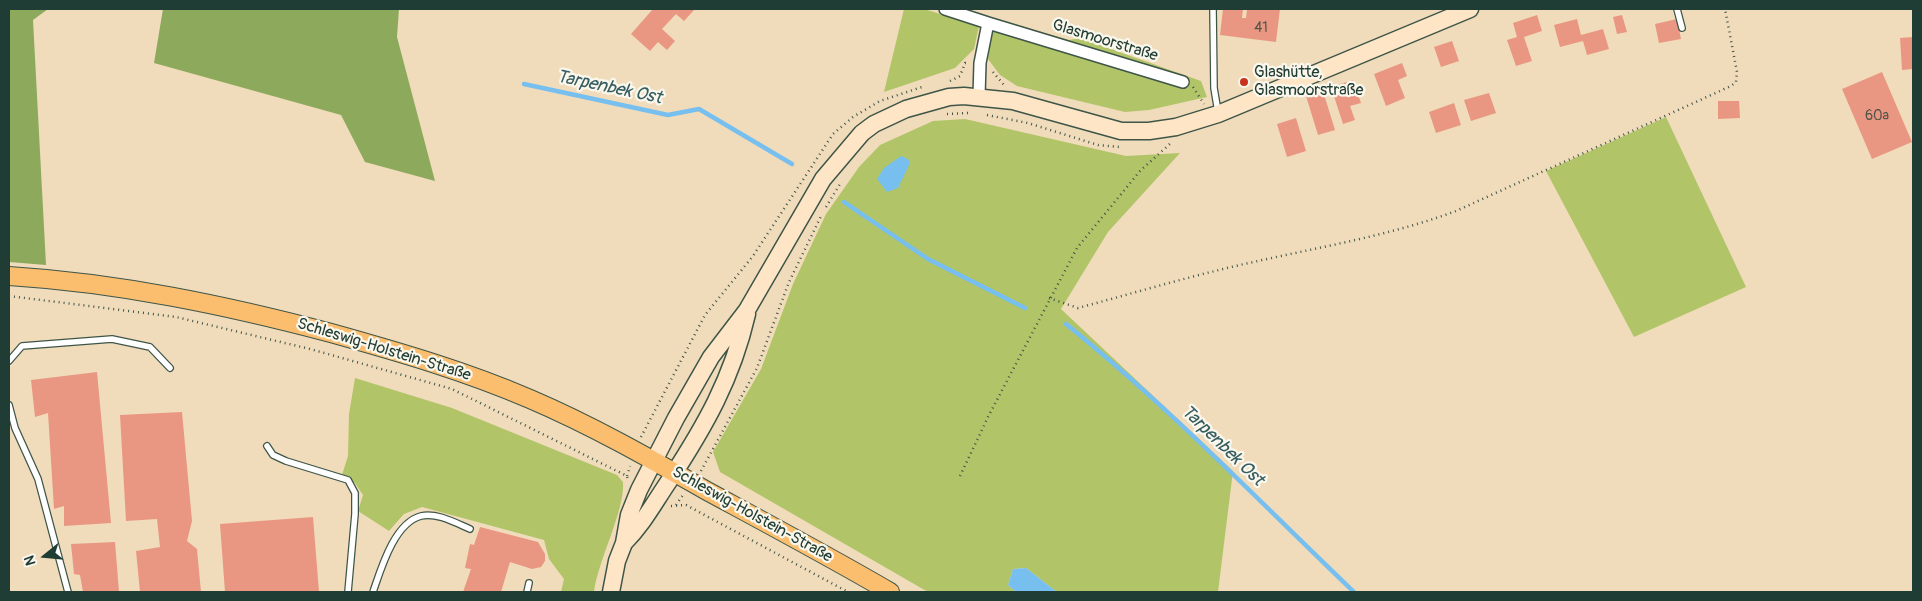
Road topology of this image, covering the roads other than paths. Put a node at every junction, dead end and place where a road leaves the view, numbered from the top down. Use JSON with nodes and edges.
{"nodes":[{"id":1,"x":945,"y":9,"type":"edge"},
{"id":2,"x":1212,"y":9,"type":"edge"},
{"id":3,"x":1470,"y":9,"type":"edge"},
{"id":4,"x":1677,"y":9,"type":"edge"},
{"id":5,"x":988,"y":23,"type":"junction"},
{"id":6,"x":1682,"y":28,"type":"dead end"},
{"id":7,"x":1183,"y":82,"type":"road end"},
{"id":8,"x":979,"y":96,"type":"junction"},
{"id":9,"x":1218,"y":114,"type":"junction"},
{"id":10,"x":9,"y":276,"type":"edge"},
{"id":11,"x":748,"y":310,"type":"junction"},
{"id":12,"x":9,"y":361,"type":"edge"},
{"id":13,"x":170,"y":368,"type":"dead end"},
{"id":14,"x":9,"y":405,"type":"edge"},
{"id":15,"x":267,"y":446,"type":"dead end"},
{"id":16,"x":654,"y":462,"type":"junction"},
{"id":17,"x":674,"y":472,"type":"junction"},
{"id":18,"x":470,"y":529,"type":"dead end"},
{"id":19,"x":624,"y":543,"type":"junction"},
{"id":20,"x":529,"y":584,"type":"dead end"},
{"id":21,"x":887,"y":591,"type":"edge"},
{"id":22,"x":68,"y":592,"type":"edge"},
{"id":23,"x":348,"y":592,"type":"edge"},
{"id":24,"x":373,"y":592,"type":"edge"},
{"id":25,"x":527,"y":592,"type":"edge"},
{"id":26,"x":611,"y":592,"type":"edge"}],
"edges":[{"from":1,"to":5,"type":"street","name":"Glasmoorstraße"},
{"from":2,"to":9,"type":"lane"},
{"from":3,"to":9,"type":"main road"},
{"from":4,"to":6,"type":"lane"},
{"from":5,"to":7,"type":"street","name":"Glasmoorstraße"},
{"from":5,"to":8,"type":"street"},
{"from":8,"to":9,"type":"main road"},
{"from":8,"to":11,"type":"main road"},
{"from":10,"to":16,"type":"main road","name":"Schleswig-Holstein-Straße"},
{"from":11,"to":16,"type":"main road"},
{"from":11,"to":17,"type":"main road"},
{"from":12,"to":13,"type":"lane"},
{"from":14,"to":22,"type":"lane"},
{"from":15,"to":23,"type":"lane"},
{"from":16,"to":17,"type":"main road","name":"Schleswig-Holstein-Straße"},
{"from":16,"to":19,"type":"main road"},
{"from":17,"to":19,"type":"main road"},
{"from":17,"to":21,"type":"main road","name":"Schleswig-Holstein-Straße"},
{"from":18,"to":24,"type":"lane"},
{"from":19,"to":26,"type":"main road"},
{"from":20,"to":25,"type":"lane"}]}
